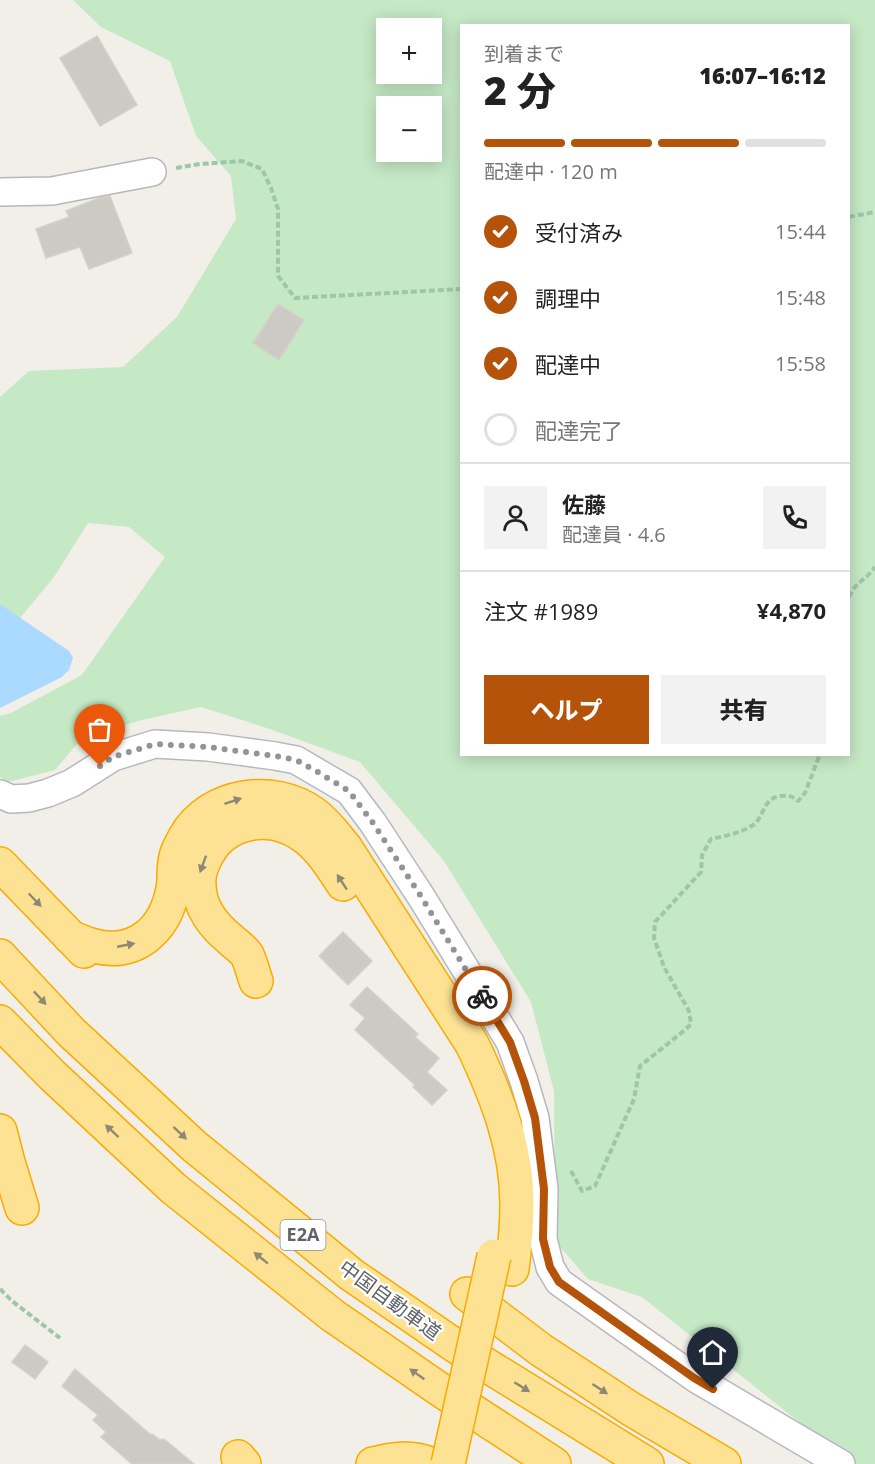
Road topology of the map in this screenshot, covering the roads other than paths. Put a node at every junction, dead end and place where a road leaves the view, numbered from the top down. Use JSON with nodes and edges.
{"nodes":[{"id":1,"x":152,"y":172,"type":"road end"},
{"id":2,"x":0,"y":192,"type":"edge"},
{"id":3,"x":0,"y":794,"type":"edge"},
{"id":4,"x":0,"y":864,"type":"edge"},
{"id":5,"x":0,"y":956,"type":"edge"},
{"id":6,"x":256,"y":981,"type":"dead end"},
{"id":7,"x":0,"y":1022,"type":"edge"},
{"id":8,"x":0,"y":1131,"type":"edge"},
{"id":9,"x":22,"y":1208,"type":"dead end"},
{"id":10,"x":503,"y":1263,"type":"junction"},
{"id":11,"x":467,"y":1294,"type":"dead end"},
{"id":12,"x":373,"y":1464,"type":"edge"},
{"id":13,"x":429,"y":1464,"type":"edge"},
{"id":14,"x":448,"y":1464,"type":"edge"},
{"id":15,"x":468,"y":1464,"type":"edge"},
{"id":16,"x":554,"y":1464,"type":"edge"},
{"id":17,"x":647,"y":1464,"type":"edge"},
{"id":18,"x":724,"y":1464,"type":"edge"},
{"id":19,"x":841,"y":1464,"type":"edge"}],
"edges":[{"from":1,"to":2,"type":"street"},
{"from":3,"to":19,"type":"street"},
{"from":4,"to":10,"type":"highway","one_way":true},
{"from":5,"to":17,"type":"highway","name":"中国自動車道","number":"E2A","one_way":true},
{"from":10,"to":6,"type":"highway","one_way":true},
{"from":16,"to":7,"type":"highway","number":"E2A","one_way":true},
{"from":8,"to":9,"type":"highway"},
{"from":10,"to":14,"type":"highway","bridge":true},
{"from":10,"to":15,"type":"highway"},
{"from":11,"to":18,"type":"highway","one_way":true},
{"from":12,"to":13,"type":"highway"}]}
